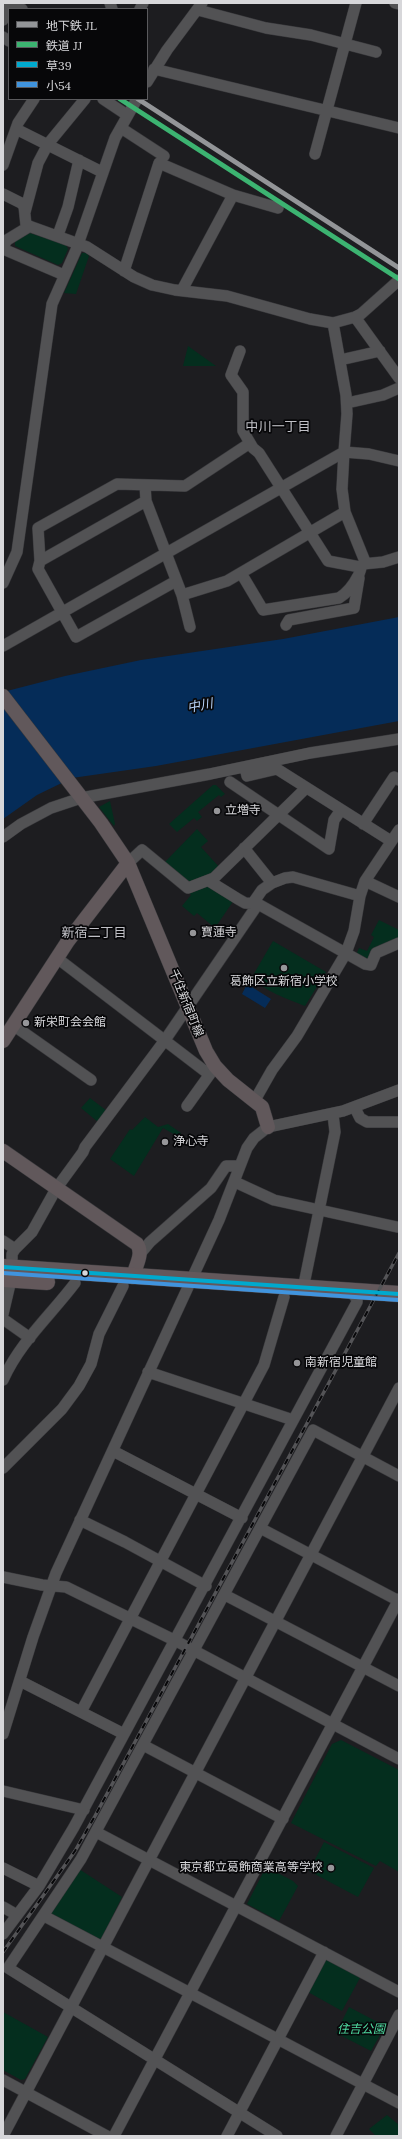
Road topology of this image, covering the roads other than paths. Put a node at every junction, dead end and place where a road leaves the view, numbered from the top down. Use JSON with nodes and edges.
{"nodes":[{"id":1,"x":356,"y":3,"type":"edge"},
{"id":2,"x":395,"y":3,"type":"edge"},
{"id":3,"x":399,"y":4,"type":"edge"},
{"id":4,"x":8,"y":7,"type":"edge"},
{"id":5,"x":200,"y":7,"type":"edge"},
{"id":6,"x":3,"y":20,"type":"edge"},
{"id":7,"x":345,"y":44,"type":"junction"},
{"id":8,"x":376,"y":52,"type":"dead end"},
{"id":9,"x":154,"y":69,"type":"junction"},
{"id":10,"x":148,"y":80,"type":"edge"},
{"id":11,"x":33,"y":100,"type":"edge"},
{"id":12,"x":84,"y":100,"type":"edge"},
{"id":13,"x":104,"y":100,"type":"edge"},
{"id":14,"x":136,"y":100,"type":"edge"},
{"id":15,"x":327,"y":111,"type":"junction"},
{"id":16,"x":127,"y":116,"type":"junction"},
{"id":17,"x":16,"y":128,"type":"junction"},
{"id":18,"x":121,"y":128,"type":"junction"},
{"id":19,"x":399,"y":128,"type":"edge"},
{"id":20,"x":48,"y":144,"type":"junction"},
{"id":21,"x":315,"y":154,"type":"dead end"},
{"id":22,"x":161,"y":157,"type":"junction"},
{"id":23,"x":79,"y":160,"type":"junction"},
{"id":24,"x":3,"y":165,"type":"edge"},
{"id":25,"x":102,"y":172,"type":"junction"},
{"id":26,"x":3,"y":194,"type":"edge"},
{"id":27,"x":233,"y":195,"type":"junction"},
{"id":28,"x":278,"y":208,"type":"dead end"},
{"id":29,"x":25,"y":212,"type":"junction"},
{"id":30,"x":30,"y":226,"type":"junction"},
{"id":31,"x":58,"y":235,"type":"junction"},
{"id":32,"x":79,"y":243,"type":"junction"},
{"id":33,"x":3,"y":248,"type":"edge"},
{"id":34,"x":124,"y":271,"type":"junction"},
{"id":35,"x":64,"y":275,"type":"junction"},
{"id":36,"x":399,"y":280,"type":"edge"},
{"id":37,"x":182,"y":290,"type":"junction"},
{"id":38,"x":355,"y":317,"type":"junction"},
{"id":39,"x":333,"y":323,"type":"junction"},
{"id":40,"x":240,"y":351,"type":"dead end"},
{"id":41,"x":380,"y":351,"type":"junction"},
{"id":42,"x":340,"y":360,"type":"junction"},
{"id":43,"x":399,"y":378,"type":"edge"},
{"id":44,"x":399,"y":388,"type":"edge"},
{"id":45,"x":346,"y":403,"type":"junction"},
{"id":46,"x":250,"y":443,"type":"junction"},
{"id":47,"x":344,"y":452,"type":"junction"},
{"id":48,"x":399,"y":461,"type":"edge"},
{"id":49,"x":145,"y":485,"type":"junction"},
{"id":50,"x":281,"y":488,"type":"junction"},
{"id":51,"x":146,"y":501,"type":"junction"},
{"id":52,"x":345,"y":512,"type":"junction"},
{"id":53,"x":310,"y":533,"type":"junction"},
{"id":54,"x":166,"y":552,"type":"junction"},
{"id":55,"x":399,"y":557,"type":"edge"},
{"id":56,"x":40,"y":561,"type":"junction"},
{"id":57,"x":362,"y":569,"type":"junction"},
{"id":58,"x":241,"y":573,"type":"junction"},
{"id":59,"x":176,"y":581,"type":"junction"},
{"id":60,"x":3,"y":583,"type":"edge"},
{"id":61,"x":182,"y":595,"type":"junction"},
{"id":62,"x":62,"y":612,"type":"junction"},
{"id":63,"x":286,"y":626,"type":"dead end"},
{"id":64,"x":190,"y":627,"type":"dead end"},
{"id":65,"x":3,"y":646,"type":"edge"},
{"id":66,"x":3,"y":696,"type":"edge"},
{"id":67,"x":399,"y":739,"type":"edge"},
{"id":68,"x":245,"y":767,"type":"junction"},
{"id":69,"x":399,"y":780,"type":"edge"},
{"id":70,"x":230,"y":782,"type":"dead end"},
{"id":71,"x":306,"y":788,"type":"junction"},
{"id":72,"x":79,"y":795,"type":"junction"},
{"id":73,"x":341,"y":810,"type":"junction"},
{"id":74,"x":279,"y":815,"type":"junction"},
{"id":75,"x":364,"y":824,"type":"junction"},
{"id":76,"x":399,"y":830,"type":"edge"},
{"id":77,"x":3,"y":837,"type":"edge"},
{"id":78,"x":391,"y":841,"type":"junction"},
{"id":79,"x":244,"y":848,"type":"junction"},
{"id":80,"x":128,"y":862,"type":"junction"},
{"id":81,"x":209,"y":880,"type":"junction"},
{"id":82,"x":365,"y":881,"type":"junction"},
{"id":83,"x":272,"y":883,"type":"junction"},
{"id":84,"x":360,"y":896,"type":"junction"},
{"id":85,"x":399,"y":897,"type":"edge"},
{"id":86,"x":256,"y":903,"type":"junction"},
{"id":87,"x":399,"y":943,"type":"edge"},
{"id":88,"x":346,"y":953,"type":"junction"},
{"id":89,"x":56,"y":958,"type":"junction"},
{"id":90,"x":187,"y":1008,"type":"junction"},
{"id":91,"x":13,"y":1025,"type":"junction"},
{"id":92,"x":165,"y":1040,"type":"junction"},
{"id":93,"x":3,"y":1041,"type":"edge"},
{"id":94,"x":215,"y":1066,"type":"junction"},
{"id":95,"x":91,"y":1080,"type":"dead end"},
{"id":96,"x":399,"y":1090,"type":"edge"},
{"id":97,"x":255,"y":1100,"type":"junction"},
{"id":98,"x":187,"y":1106,"type":"dead end"},
{"id":99,"x":355,"y":1108,"type":"junction"},
{"id":100,"x":333,"y":1114,"type":"junction"},
{"id":101,"x":398,"y":1125,"type":"edge"},
{"id":102,"x":268,"y":1127,"type":"junction"},
{"id":103,"x":3,"y":1151,"type":"edge"},
{"id":104,"x":239,"y":1166,"type":"junction"},
{"id":105,"x":235,"y":1182,"type":"junction"},
{"id":106,"x":56,"y":1189,"type":"junction"},
{"id":107,"x":319,"y":1209,"type":"junction"},
{"id":108,"x":397,"y":1227,"type":"dead end"},
{"id":109,"x":3,"y":1242,"type":"edge"},
{"id":110,"x":14,"y":1249,"type":"junction"},
{"id":111,"x":140,"y":1254,"type":"junction"},
{"id":112,"x":7,"y":1274,"type":"edge"},
{"id":113,"x":128,"y":1281,"type":"junction"},
{"id":114,"x":75,"y":1283,"type":"junction"},
{"id":115,"x":188,"y":1285,"type":"junction"},
{"id":116,"x":303,"y":1289,"type":"junction"},
{"id":117,"x":399,"y":1294,"type":"edge"},
{"id":118,"x":284,"y":1297,"type":"junction"},
{"id":119,"x":354,"y":1297,"type":"junction"},
{"id":120,"x":399,"y":1305,"type":"edge"},
{"id":121,"x":3,"y":1314,"type":"edge"},
{"id":122,"x":3,"y":1319,"type":"edge"},
{"id":123,"x":30,"y":1338,"type":"junction"},
{"id":124,"x":148,"y":1372,"type":"junction"},
{"id":125,"x":3,"y":1380,"type":"edge"},
{"id":126,"x":399,"y":1388,"type":"edge"},
{"id":127,"x":243,"y":1404,"type":"junction"},
{"id":128,"x":293,"y":1420,"type":"junction"},
{"id":129,"x":113,"y":1451,"type":"junction"},
{"id":130,"x":362,"y":1457,"type":"junction"},
{"id":131,"x":3,"y":1468,"type":"edge"},
{"id":132,"x":399,"y":1476,"type":"edge"},
{"id":133,"x":196,"y":1494,"type":"junction"},
{"id":134,"x":242,"y":1518,"type":"junction"},
{"id":135,"x":80,"y":1520,"type":"junction"},
{"id":136,"x":260,"y":1528,"type":"junction"},
{"id":137,"x":311,"y":1554,"type":"junction"},
{"id":138,"x":161,"y":1561,"type":"junction"},
{"id":139,"x":3,"y":1577,"type":"edge"},
{"id":140,"x":52,"y":1585,"type":"junction"},
{"id":141,"x":206,"y":1586,"type":"junction"},
{"id":142,"x":225,"y":1595,"type":"junction"},
{"id":143,"x":399,"y":1600,"type":"edge"},
{"id":144,"x":131,"y":1619,"type":"junction"},
{"id":145,"x":276,"y":1621,"type":"junction"},
{"id":146,"x":176,"y":1641,"type":"junction"},
{"id":147,"x":194,"y":1651,"type":"junction"},
{"id":148,"x":363,"y":1667,"type":"junction"},
{"id":149,"x":245,"y":1678,"type":"junction"},
{"id":150,"x":20,"y":1681,"type":"junction"},
{"id":151,"x":399,"y":1686,"type":"edge"},
{"id":152,"x":81,"y":1712,"type":"junction"},
{"id":153,"x":333,"y":1725,"type":"junction"},
{"id":154,"x":3,"y":1734,"type":"edge"},
{"id":155,"x":124,"y":1734,"type":"junction"},
{"id":156,"x":143,"y":1745,"type":"junction"},
{"id":157,"x":399,"y":1759,"type":"edge"},
{"id":158,"x":196,"y":1773,"type":"junction"},
{"id":159,"x":3,"y":1791,"type":"edge"},
{"id":160,"x":67,"y":1807,"type":"junction"},
{"id":161,"x":84,"y":1810,"type":"junction"},
{"id":162,"x":283,"y":1819,"type":"junction"},
{"id":163,"x":74,"y":1827,"type":"junction"},
{"id":164,"x":96,"y":1832,"type":"junction"},
{"id":165,"x":150,"y":1860,"type":"junction"},
{"id":166,"x":3,"y":1868,"type":"edge"},
{"id":167,"x":39,"y":1886,"type":"junction"},
{"id":168,"x":237,"y":1906,"type":"junction"},
{"id":169,"x":3,"y":1907,"type":"edge"},
{"id":170,"x":17,"y":1915,"type":"junction"},
{"id":171,"x":44,"y":1916,"type":"junction"},
{"id":172,"x":3,"y":1934,"type":"edge"},
{"id":173,"x":104,"y":1947,"type":"junction"},
{"id":174,"x":324,"y":1952,"type":"junction"},
{"id":175,"x":399,"y":1992,"type":"edge"},
{"id":176,"x":191,"y":1993,"type":"junction"},
{"id":177,"x":72,"y":2007,"type":"junction"},
{"id":178,"x":399,"y":2015,"type":"edge"},
{"id":179,"x":278,"y":2039,"type":"junction"},
{"id":180,"x":156,"y":2059,"type":"junction"},
{"id":181,"x":3,"y":2080,"type":"edge"},
{"id":182,"x":362,"y":2084,"type":"junction"},
{"id":183,"x":26,"y":2092,"type":"junction"},
{"id":184,"x":399,"y":2103,"type":"edge"},
{"id":185,"x":240,"y":2112,"type":"junction"},
{"id":186,"x":3,"y":2136,"type":"edge"},
{"id":187,"x":107,"y":2136,"type":"edge"},
{"id":188,"x":114,"y":2136,"type":"edge"},
{"id":189,"x":227,"y":2136,"type":"edge"},
{"id":190,"x":277,"y":2136,"type":"edge"},
{"id":191,"x":336,"y":2136,"type":"edge"}],
"edges":[{"from":1,"to":7,"type":"street"},
{"from":2,"to":3,"type":"street"},
{"from":4,"to":6,"type":"street"},
{"from":5,"to":7,"type":"street"},
{"from":5,"to":9,"type":"street"},
{"from":7,"to":8,"type":"street"},
{"from":7,"to":15,"type":"street"},
{"from":9,"to":10,"type":"street"},
{"from":9,"to":15,"type":"street"},
{"from":11,"to":17,"type":"street"},
{"from":12,"to":20,"type":"street"},
{"from":13,"to":16,"type":"street"},
{"from":14,"to":16,"type":"street"},
{"from":15,"to":19,"type":"street"},
{"from":15,"to":21,"type":"street"},
{"from":16,"to":18,"type":"street"},
{"from":17,"to":20,"type":"street"},
{"from":17,"to":24,"type":"street"},
{"from":18,"to":22,"type":"street"},
{"from":18,"to":25,"type":"street"},
{"from":20,"to":23,"type":"street"},
{"from":20,"to":29,"type":"street"},
{"from":22,"to":27,"type":"street"},
{"from":22,"to":34,"type":"street"},
{"from":23,"to":25,"type":"street"},
{"from":23,"to":31,"type":"street"},
{"from":25,"to":32,"type":"street"},
{"from":26,"to":29,"type":"street"},
{"from":27,"to":28,"type":"street"},
{"from":27,"to":37,"type":"street"},
{"from":29,"to":30,"type":"street"},
{"from":30,"to":31,"type":"street"},
{"from":30,"to":33,"type":"street"},
{"from":31,"to":32,"type":"street"},
{"from":32,"to":34,"type":"street"},
{"from":32,"to":35,"type":"street"},
{"from":33,"to":35,"type":"street"},
{"from":34,"to":37,"type":"street"},
{"from":35,"to":60,"type":"street"},
{"from":36,"to":38,"type":"street"},
{"from":37,"to":39,"type":"street"},
{"from":38,"to":39,"type":"street"},
{"from":38,"to":41,"type":"street"},
{"from":39,"to":42,"type":"street"},
{"from":40,"to":46,"type":"street"},
{"from":41,"to":42,"type":"street"},
{"from":41,"to":43,"type":"street"},
{"from":42,"to":45,"type":"street"},
{"from":44,"to":45,"type":"street"},
{"from":45,"to":47,"type":"street"},
{"from":46,"to":49,"type":"street"},
{"from":46,"to":50,"type":"street"},
{"from":47,"to":48,"type":"street"},
{"from":47,"to":50,"type":"street"},
{"from":47,"to":52,"type":"street"},
{"from":49,"to":51,"type":"street"},
{"from":49,"to":56,"type":"street"},
{"from":50,"to":53,"type":"street"},
{"from":50,"to":54,"type":"street"},
{"from":51,"to":54,"type":"street"},
{"from":51,"to":56,"type":"street"},
{"from":52,"to":53,"type":"street"},
{"from":52,"to":57,"type":"street"},
{"from":53,"to":57,"type":"street"},
{"from":53,"to":58,"type":"street"},
{"from":54,"to":59,"type":"street"},
{"from":54,"to":62,"type":"street"},
{"from":55,"to":57,"type":"street"},
{"from":56,"to":62,"type":"street"},
{"from":57,"to":58,"type":"street"},
{"from":57,"to":63,"type":"street"},
{"from":58,"to":61,"type":"street"},
{"from":59,"to":61,"type":"street"},
{"from":59,"to":62,"type":"street"},
{"from":61,"to":64,"type":"street"},
{"from":62,"to":65,"type":"street"},
{"from":66,"to":72,"type":"main road","name":"千住新宿町線"},
{"from":67,"to":68,"type":"street"},
{"from":68,"to":71,"type":"street"},
{"from":68,"to":72,"type":"street"},
{"from":69,"to":75,"type":"street"},
{"from":70,"to":74,"type":"street"},
{"from":71,"to":73,"type":"street"},
{"from":71,"to":74,"type":"street"},
{"from":72,"to":77,"type":"street"},
{"from":72,"to":80,"type":"main road","name":"千住新宿町線"},
{"from":73,"to":74,"type":"street"},
{"from":73,"to":75,"type":"street"},
{"from":74,"to":79,"type":"street"},
{"from":75,"to":78,"type":"street"},
{"from":76,"to":78,"type":"street"},
{"from":78,"to":82,"type":"street"},
{"from":79,"to":81,"type":"street"},
{"from":79,"to":83,"type":"street"},
{"from":80,"to":81,"type":"street"},
{"from":80,"to":89,"type":"main road"},
{"from":80,"to":90,"type":"main road","name":"千住新宿町線"},
{"from":81,"to":86,"type":"street"},
{"from":82,"to":84,"type":"street"},
{"from":82,"to":85,"type":"street"},
{"from":83,"to":84,"type":"street"},
{"from":83,"to":86,"type":"street"},
{"from":84,"to":88,"type":"street"},
{"from":86,"to":88,"type":"street"},
{"from":86,"to":90,"type":"street"},
{"from":87,"to":88,"type":"street"},
{"from":88,"to":97,"type":"street"},
{"from":89,"to":91,"type":"main road"},
{"from":89,"to":92,"type":"street"},
{"from":90,"to":92,"type":"street"},
{"from":90,"to":94,"type":"main road","name":"千住新宿町線"},
{"from":91,"to":93,"type":"main road"},
{"from":91,"to":95,"type":"street"},
{"from":92,"to":94,"type":"street"},
{"from":92,"to":106,"type":"street"},
{"from":94,"to":97,"type":"main road","name":"千住新宿町線"},
{"from":94,"to":98,"type":"street"},
{"from":96,"to":99,"type":"street"},
{"from":97,"to":102,"type":"main road","name":"千住新宿町線"},
{"from":99,"to":100,"type":"street"},
{"from":99,"to":101,"type":"street"},
{"from":100,"to":102,"type":"street"},
{"from":100,"to":107,"type":"street"},
{"from":102,"to":104,"type":"street"},
{"from":103,"to":106,"type":"main road"},
{"from":104,"to":105,"type":"street"},
{"from":104,"to":111,"type":"street"},
{"from":105,"to":107,"type":"street"},
{"from":105,"to":115,"type":"street"},
{"from":106,"to":110,"type":"street"},
{"from":106,"to":111,"type":"main road"},
{"from":107,"to":108,"type":"street"},
{"from":107,"to":116,"type":"street"},
{"from":109,"to":110,"type":"street"},
{"from":110,"to":112,"type":"street"},
{"from":111,"to":113,"type":"main road"},
{"from":112,"to":113,"type":"highway"},
{"from":112,"to":114,"type":"highway"},
{"from":112,"to":121,"type":"street"},
{"from":113,"to":114,"type":"highway"},
{"from":113,"to":115,"type":"highway"},
{"from":113,"to":131,"type":"street"},
{"from":114,"to":123,"type":"street"},
{"from":115,"to":116,"type":"highway"},
{"from":115,"to":118,"type":"highway"},
{"from":115,"to":124,"type":"street"},
{"from":116,"to":119,"type":"highway"},
{"from":117,"to":119,"type":"highway"},
{"from":118,"to":119,"type":"highway"},
{"from":118,"to":127,"type":"street"},
{"from":119,"to":120,"type":"highway"},
{"from":119,"to":128,"type":"street"},
{"from":122,"to":123,"type":"street"},
{"from":123,"to":125,"type":"street"},
{"from":124,"to":127,"type":"street"},
{"from":124,"to":129,"type":"street"},
{"from":126,"to":130,"type":"street"},
{"from":127,"to":128,"type":"street"},
{"from":127,"to":133,"type":"street"},
{"from":128,"to":134,"type":"street"},
{"from":129,"to":133,"type":"street"},
{"from":129,"to":135,"type":"street"},
{"from":130,"to":132,"type":"street"},
{"from":130,"to":136,"type":"street"},
{"from":130,"to":137,"type":"street"},
{"from":133,"to":134,"type":"street"},
{"from":133,"to":138,"type":"street"},
{"from":134,"to":141,"type":"street"},
{"from":135,"to":138,"type":"street"},
{"from":135,"to":140,"type":"street"},
{"from":136,"to":137,"type":"street"},
{"from":136,"to":142,"type":"street"},
{"from":137,"to":143,"type":"street"},
{"from":137,"to":145,"type":"street"},
{"from":138,"to":141,"type":"street"},
{"from":138,"to":144,"type":"street"},
{"from":139,"to":140,"type":"street"},
{"from":140,"to":144,"type":"street"},
{"from":140,"to":150,"type":"street"},
{"from":141,"to":146,"type":"street"},
{"from":142,"to":145,"type":"street"},
{"from":142,"to":147,"type":"street"},
{"from":143,"to":148,"type":"street"},
{"from":144,"to":146,"type":"street"},
{"from":144,"to":152,"type":"street"},
{"from":145,"to":148,"type":"street"},
{"from":145,"to":149,"type":"street"},
{"from":146,"to":147,"type":"street"},
{"from":146,"to":155,"type":"street"},
{"from":147,"to":149,"type":"street"},
{"from":147,"to":156,"type":"street"},
{"from":148,"to":151,"type":"street"},
{"from":148,"to":153,"type":"street"},
{"from":149,"to":153,"type":"street"},
{"from":149,"to":158,"type":"street"},
{"from":150,"to":152,"type":"street"},
{"from":150,"to":154,"type":"street"},
{"from":152,"to":155,"type":"street"},
{"from":153,"to":157,"type":"street"},
{"from":153,"to":162,"type":"street"},
{"from":155,"to":161,"type":"street"},
{"from":156,"to":158,"type":"street"},
{"from":156,"to":164,"type":"street"},
{"from":158,"to":162,"type":"street"},
{"from":158,"to":165,"type":"street"},
{"from":159,"to":160,"type":"street"},
{"from":160,"to":161,"type":"street"},
{"from":160,"to":163,"type":"street"},
{"from":161,"to":163,"type":"street"},
{"from":162,"to":168,"type":"street"},
{"from":163,"to":167,"type":"street"},
{"from":164,"to":165,"type":"street"},
{"from":164,"to":171,"type":"street"},
{"from":165,"to":168,"type":"street"},
{"from":165,"to":173,"type":"street"},
{"from":166,"to":167,"type":"street"},
{"from":167,"to":170,"type":"street"},
{"from":168,"to":174,"type":"street"},
{"from":168,"to":176,"type":"street"},
{"from":169,"to":170,"type":"street"},
{"from":170,"to":172,"type":"street"},
{"from":171,"to":173,"type":"street"},
{"from":171,"to":177,"type":"street"},
{"from":173,"to":176,"type":"street"},
{"from":173,"to":177,"type":"street"},
{"from":174,"to":175,"type":"street"},
{"from":174,"to":179,"type":"street"},
{"from":176,"to":179,"type":"street"},
{"from":176,"to":180,"type":"street"},
{"from":177,"to":180,"type":"street"},
{"from":177,"to":183,"type":"street"},
{"from":178,"to":182,"type":"street"},
{"from":179,"to":182,"type":"street"},
{"from":179,"to":185,"type":"street"},
{"from":180,"to":185,"type":"street"},
{"from":180,"to":188,"type":"street"},
{"from":181,"to":183,"type":"street"},
{"from":182,"to":184,"type":"street"},
{"from":182,"to":191,"type":"street"},
{"from":183,"to":186,"type":"street"},
{"from":183,"to":187,"type":"street"},
{"from":185,"to":189,"type":"street"},
{"from":185,"to":190,"type":"street"}]}
